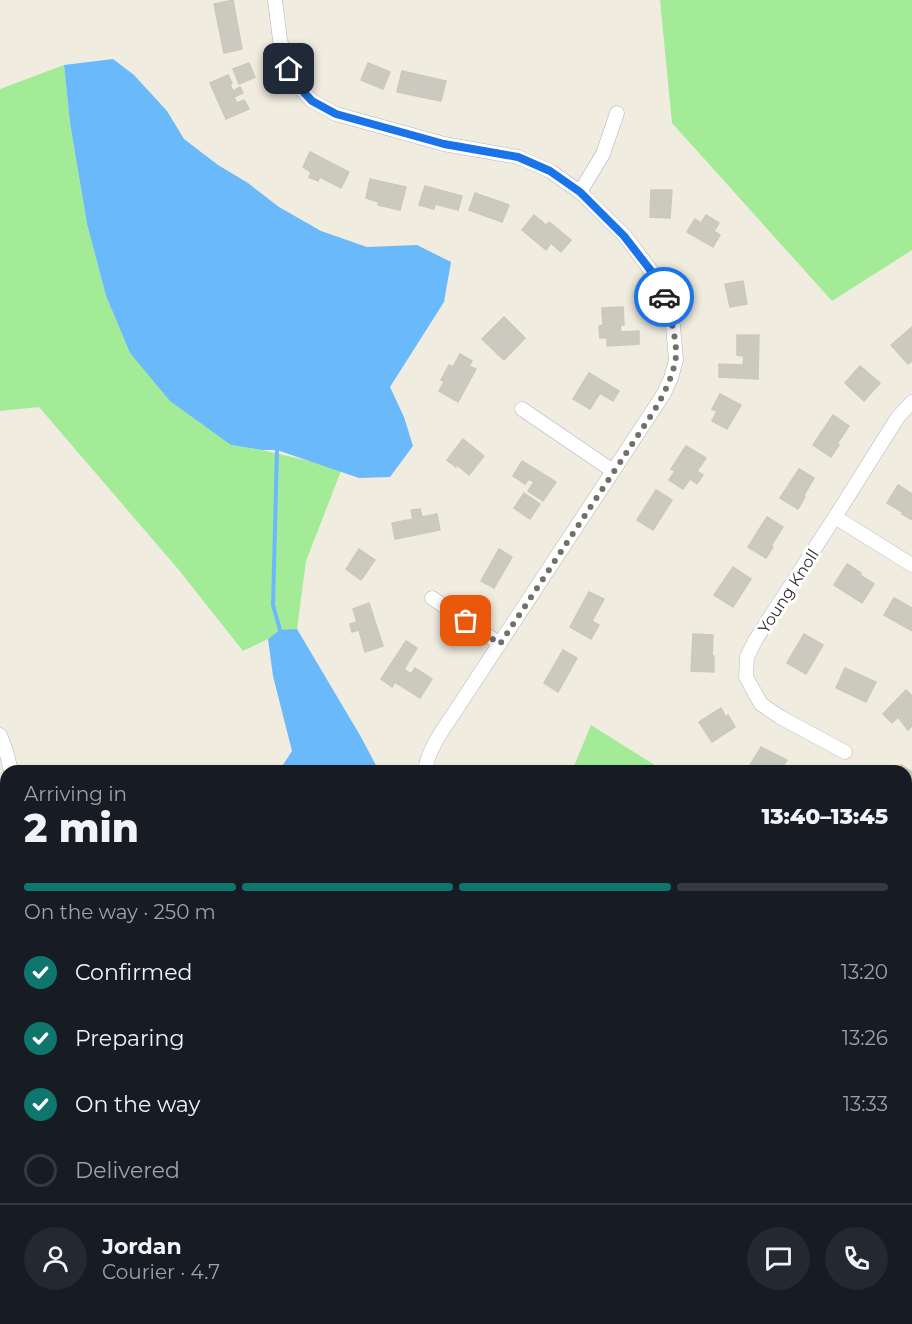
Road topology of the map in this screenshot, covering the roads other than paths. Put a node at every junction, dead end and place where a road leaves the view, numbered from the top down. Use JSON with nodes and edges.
{"nodes":[{"id":1,"x":275,"y":0,"type":"edge"},
{"id":2,"x":617,"y":113,"type":"dead end"},
{"id":3,"x":580,"y":192,"type":"junction"},
{"id":4,"x":912,"y":402,"type":"edge"},
{"id":5,"x":522,"y":410,"type":"dead end"},
{"id":6,"x":613,"y":471,"type":"junction"},
{"id":7,"x":835,"y":517,"type":"junction"},
{"id":8,"x":912,"y":565,"type":"edge"},
{"id":9,"x":432,"y":598,"type":"dead end"},
{"id":10,"x":500,"y":644,"type":"junction"},
{"id":11,"x":0,"y":735,"type":"edge"},
{"id":12,"x":845,"y":752,"type":"dead end"},
{"id":13,"x":10,"y":765,"type":"edge"},
{"id":14,"x":426,"y":765,"type":"edge"}],
"edges":[{"from":1,"to":3,"type":"street"},
{"from":2,"to":3,"type":"street"},
{"from":3,"to":6,"type":"street"},
{"from":4,"to":7,"type":"street","name":"Young Knoll"},
{"from":5,"to":6,"type":"street"},
{"from":6,"to":10,"type":"street"},
{"from":7,"to":8,"type":"street"},
{"from":7,"to":12,"type":"street","name":"Young Knoll"},
{"from":9,"to":10,"type":"street"},
{"from":10,"to":14,"type":"street"},
{"from":11,"to":13,"type":"street"}]}
